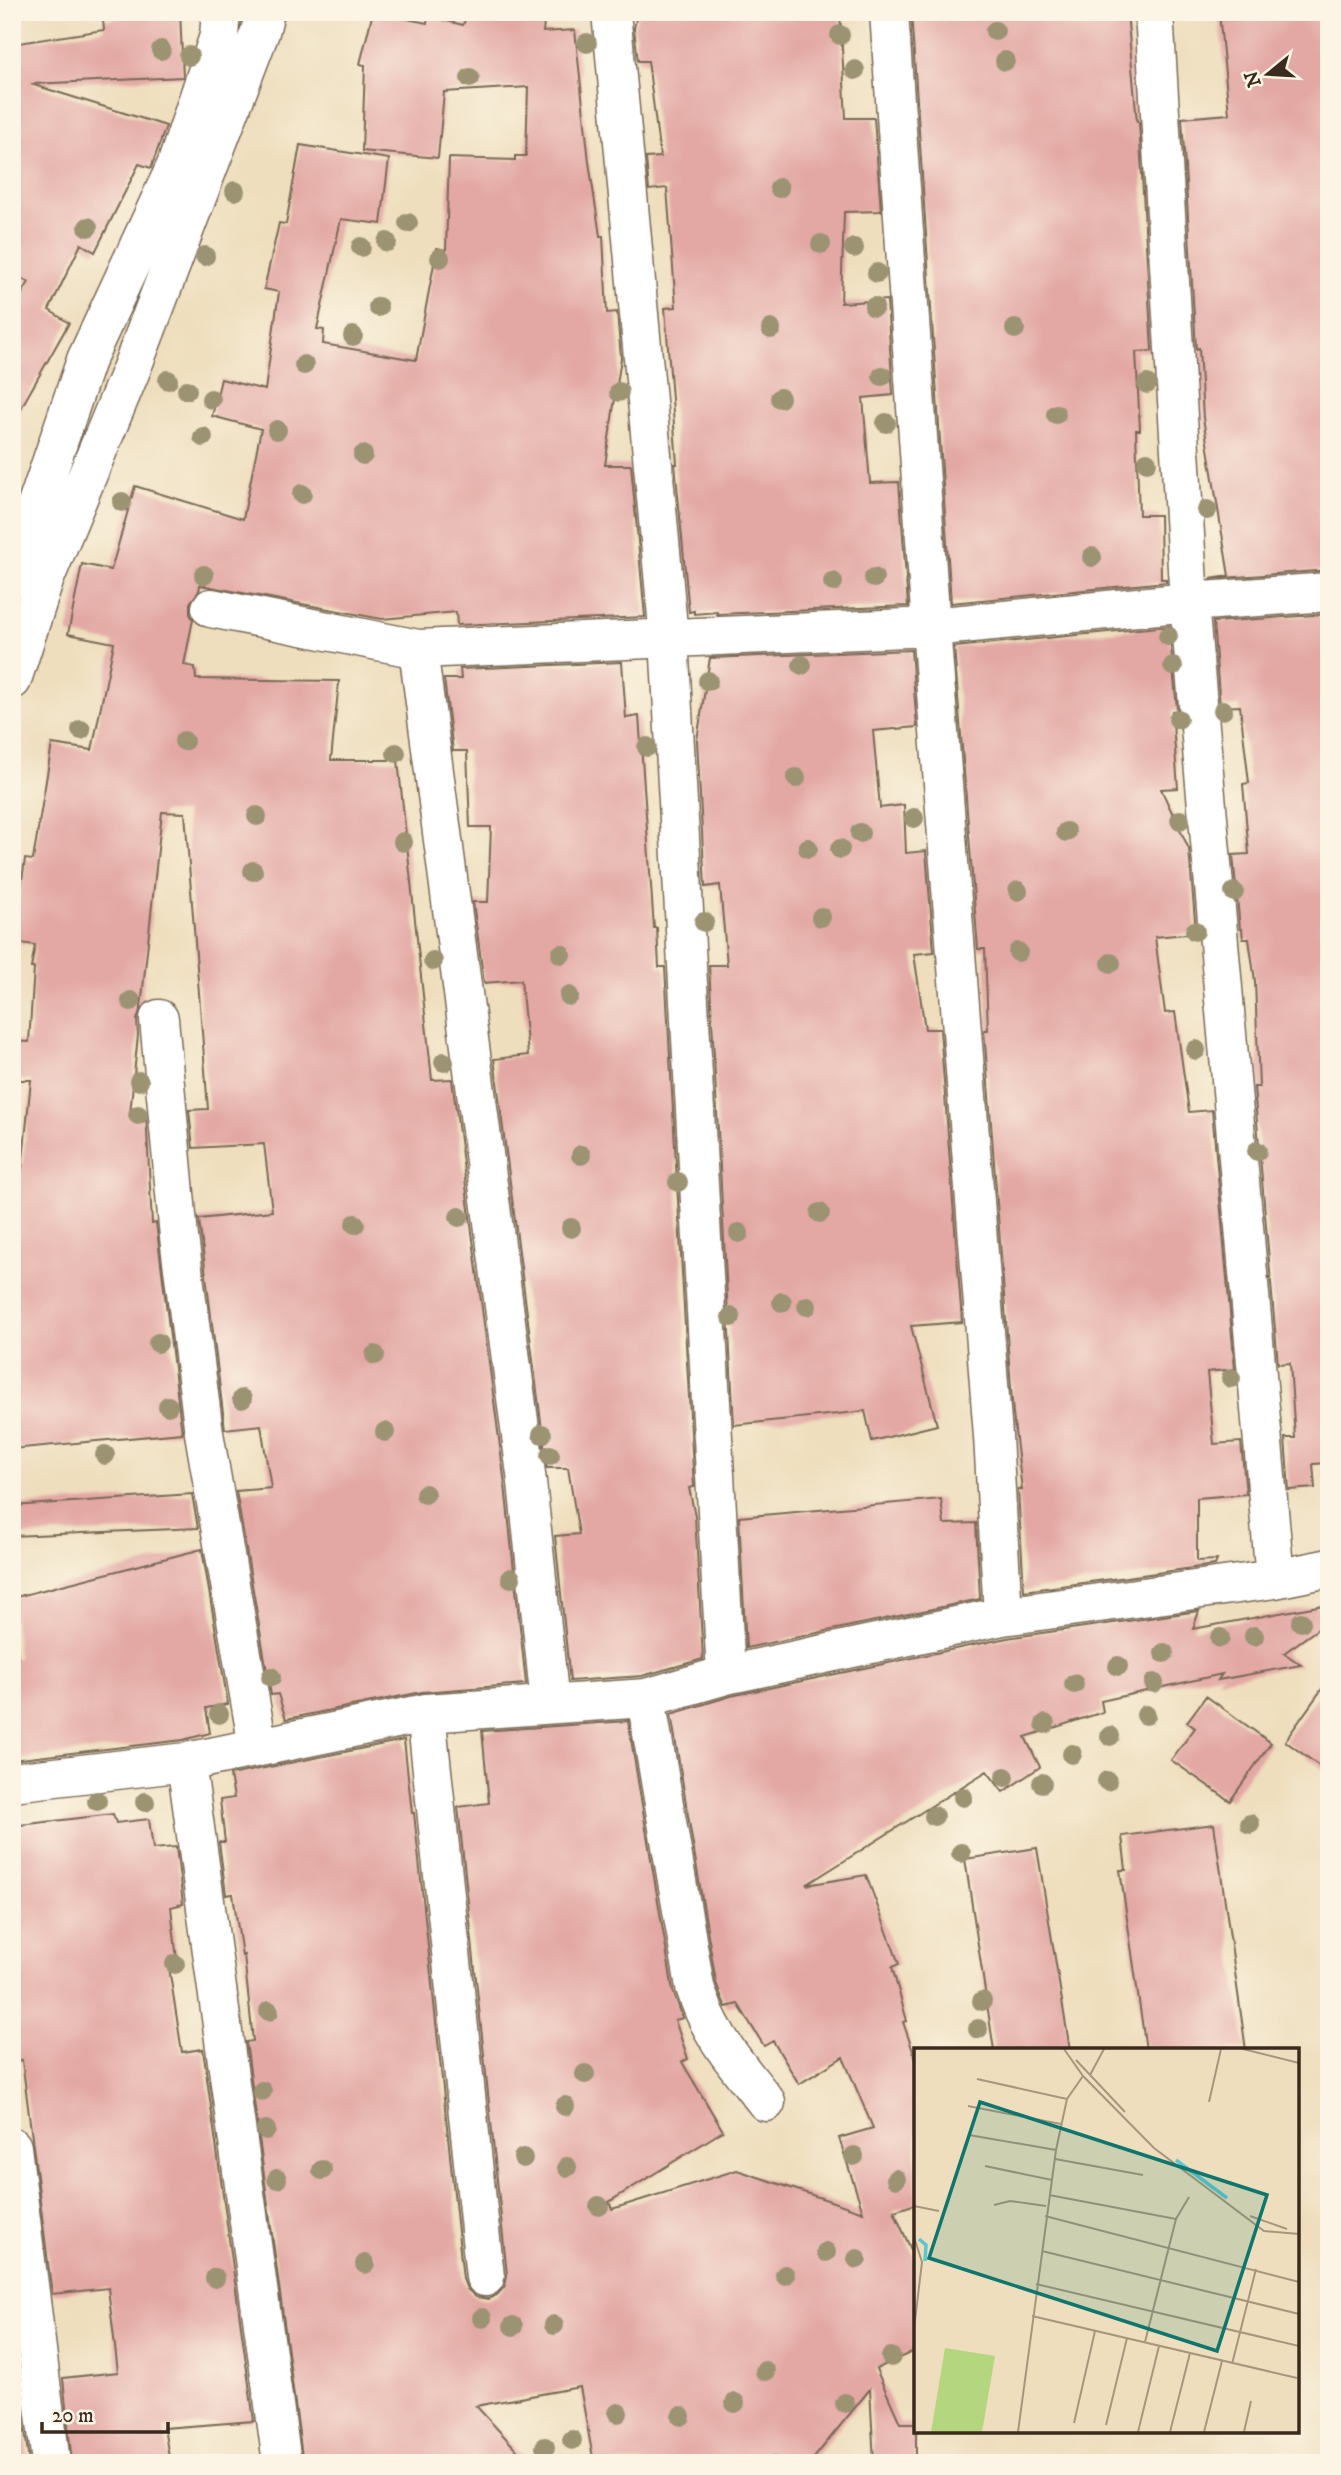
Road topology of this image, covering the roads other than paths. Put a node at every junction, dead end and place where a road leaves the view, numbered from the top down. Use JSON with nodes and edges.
{"nodes":[{"id":1,"x":221,"y":12,"type":"edge"},
{"id":2,"x":265,"y":12,"type":"edge"},
{"id":3,"x":611,"y":12,"type":"edge"},
{"id":4,"x":889,"y":12,"type":"edge"},
{"id":5,"x":1154,"y":12,"type":"edge"},
{"id":6,"x":12,"y":578,"type":"edge"},
{"id":7,"x":1329,"y":592,"type":"edge"},
{"id":8,"x":1189,"y":602,"type":"junction"},
{"id":9,"x":211,"y":608,"type":"dead end"},
{"id":10,"x":931,"y":627,"type":"junction"},
{"id":11,"x":669,"y":638,"type":"junction"},
{"id":12,"x":418,"y":649,"type":"junction"},
{"id":13,"x":12,"y":680,"type":"edge"},
{"id":14,"x":159,"y":1019,"type":"dead end"},
{"id":15,"x":1329,"y":1568,"type":"edge"},
{"id":16,"x":1275,"y":1579,"type":"junction"},
{"id":17,"x":1003,"y":1616,"type":"junction"},
{"id":18,"x":726,"y":1675,"type":"junction"},
{"id":19,"x":646,"y":1698,"type":"junction"},
{"id":20,"x":550,"y":1704,"type":"junction"},
{"id":21,"x":426,"y":1713,"type":"junction"},
{"id":22,"x":258,"y":1747,"type":"junction"},
{"id":23,"x":186,"y":1762,"type":"junction"},
{"id":24,"x":12,"y":1782,"type":"edge"},
{"id":25,"x":766,"y":2102,"type":"dead end"},
{"id":26,"x":12,"y":2147,"type":"edge"},
{"id":27,"x":485,"y":2277,"type":"dead end"},
{"id":28,"x":51,"y":2463,"type":"edge"},
{"id":29,"x":282,"y":2463,"type":"edge"}],
"edges":[{"from":1,"to":6,"type":"street"},
{"from":2,"to":13,"type":"street"},
{"from":3,"to":11,"type":"street"},
{"from":4,"to":10,"type":"street"},
{"from":5,"to":8,"type":"street"},
{"from":7,"to":8,"type":"street"},
{"from":8,"to":10,"type":"street"},
{"from":8,"to":16,"type":"street"},
{"from":9,"to":12,"type":"street"},
{"from":10,"to":11,"type":"street"},
{"from":10,"to":17,"type":"street"},
{"from":11,"to":12,"type":"street"},
{"from":11,"to":18,"type":"street"},
{"from":12,"to":20,"type":"street"},
{"from":14,"to":22,"type":"street"},
{"from":15,"to":16,"type":"street"},
{"from":16,"to":17,"type":"street"},
{"from":17,"to":18,"type":"street"},
{"from":18,"to":19,"type":"street"},
{"from":19,"to":20,"type":"street"},
{"from":19,"to":25,"type":"street"},
{"from":20,"to":21,"type":"street"},
{"from":21,"to":22,"type":"street"},
{"from":21,"to":27,"type":"street"},
{"from":22,"to":23,"type":"street"},
{"from":23,"to":24,"type":"street"},
{"from":23,"to":29,"type":"street"},
{"from":26,"to":28,"type":"street"}]}
